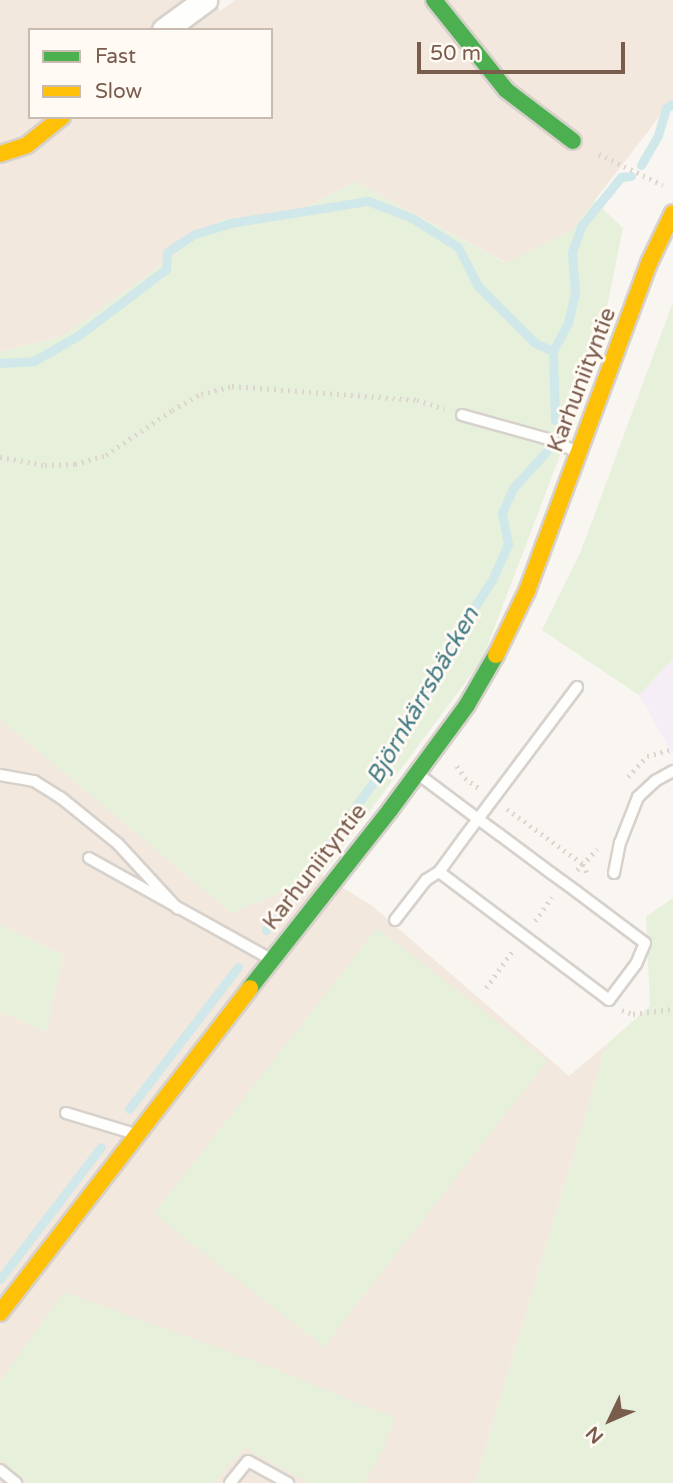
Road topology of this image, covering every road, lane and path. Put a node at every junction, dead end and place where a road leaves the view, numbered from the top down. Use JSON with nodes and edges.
{"nodes":[{"id":1,"x":205,"y":0,"type":"edge"},
{"id":2,"x":434,"y":0,"type":"edge"},
{"id":3,"x":167,"y":28,"type":"edge"},
{"id":4,"x":60,"y":119,"type":"edge"},
{"id":5,"x":573,"y":141,"type":"joint"},
{"id":6,"x":0,"y":153,"type":"edge"},
{"id":7,"x":673,"y":190,"type":"edge"},
{"id":8,"x":673,"y":213,"type":"edge"},
{"id":9,"x":462,"y":415,"type":"joint"},
{"id":10,"x":579,"y":452,"type":"junction"},
{"id":11,"x":0,"y":457,"type":"edge"},
{"id":12,"x":577,"y":687,"type":"dead end"},
{"id":13,"x":451,"y":758,"type":"dead end"},
{"id":14,"x":673,"y":771,"type":"edge"},
{"id":15,"x":417,"y":773,"type":"junction"},
{"id":16,"x":0,"y":775,"type":"edge"},
{"id":17,"x":493,"y":799,"type":"junction"},
{"id":18,"x":478,"y":819,"type":"junction"},
{"id":19,"x":89,"y":858,"type":"dead end"},
{"id":20,"x":439,"y":872,"type":"junction"},
{"id":21,"x":614,"y":873,"type":"dead end"},
{"id":22,"x":178,"y":909,"type":"junction"},
{"id":23,"x":601,"y":909,"type":"junction"},
{"id":24,"x":396,"y":920,"type":"dead end"},
{"id":25,"x":271,"y":959,"type":"junction"},
{"id":26,"x":609,"y":1000,"type":"junction"},
{"id":27,"x":673,"y":1009,"type":"edge"},
{"id":28,"x":66,"y":1112,"type":"dead end"},
{"id":29,"x":135,"y":1133,"type":"junction"},
{"id":30,"x":0,"y":1313,"type":"edge"},
{"id":31,"x":0,"y":1470,"type":"edge"},
{"id":32,"x":16,"y":1483,"type":"edge"},
{"id":33,"x":230,"y":1483,"type":"edge"},
{"id":34,"x":288,"y":1483,"type":"edge"}],
"edges":[{"from":1,"to":3,"type":"street"},
{"from":2,"to":5,"type":"street"},
{"from":4,"to":6,"type":"street"},
{"from":5,"to":7,"type":"path"},
{"from":8,"to":10,"type":"street","name":"Karhuniityntie"},
{"from":9,"to":10,"type":"lane"},
{"from":9,"to":11,"type":"path"},
{"from":10,"to":15,"type":"street","name":"Karhuniityntie"},
{"from":12,"to":17,"type":"lane"},
{"from":13,"to":17,"type":"path"},
{"from":14,"to":21,"type":"lane"},
{"from":15,"to":18,"type":"lane"},
{"from":15,"to":25,"type":"street","name":"Karhuniityntie"},
{"from":16,"to":22,"type":"lane"},
{"from":17,"to":18,"type":"lane"},
{"from":17,"to":23,"type":"path"},
{"from":18,"to":20,"type":"lane"},
{"from":18,"to":23,"type":"lane"},
{"from":19,"to":22,"type":"lane"},
{"from":20,"to":24,"type":"lane"},
{"from":20,"to":26,"type":"lane"},
{"from":22,"to":25,"type":"lane"},
{"from":23,"to":26,"type":"lane"},
{"from":25,"to":29,"type":"street","name":"Karhuniityntie"},
{"from":26,"to":27,"type":"path"},
{"from":28,"to":29,"type":"lane"},
{"from":29,"to":30,"type":"street","name":"Karhuniityntie"},
{"from":31,"to":32,"type":"lane"},
{"from":33,"to":34,"type":"lane"}]}
